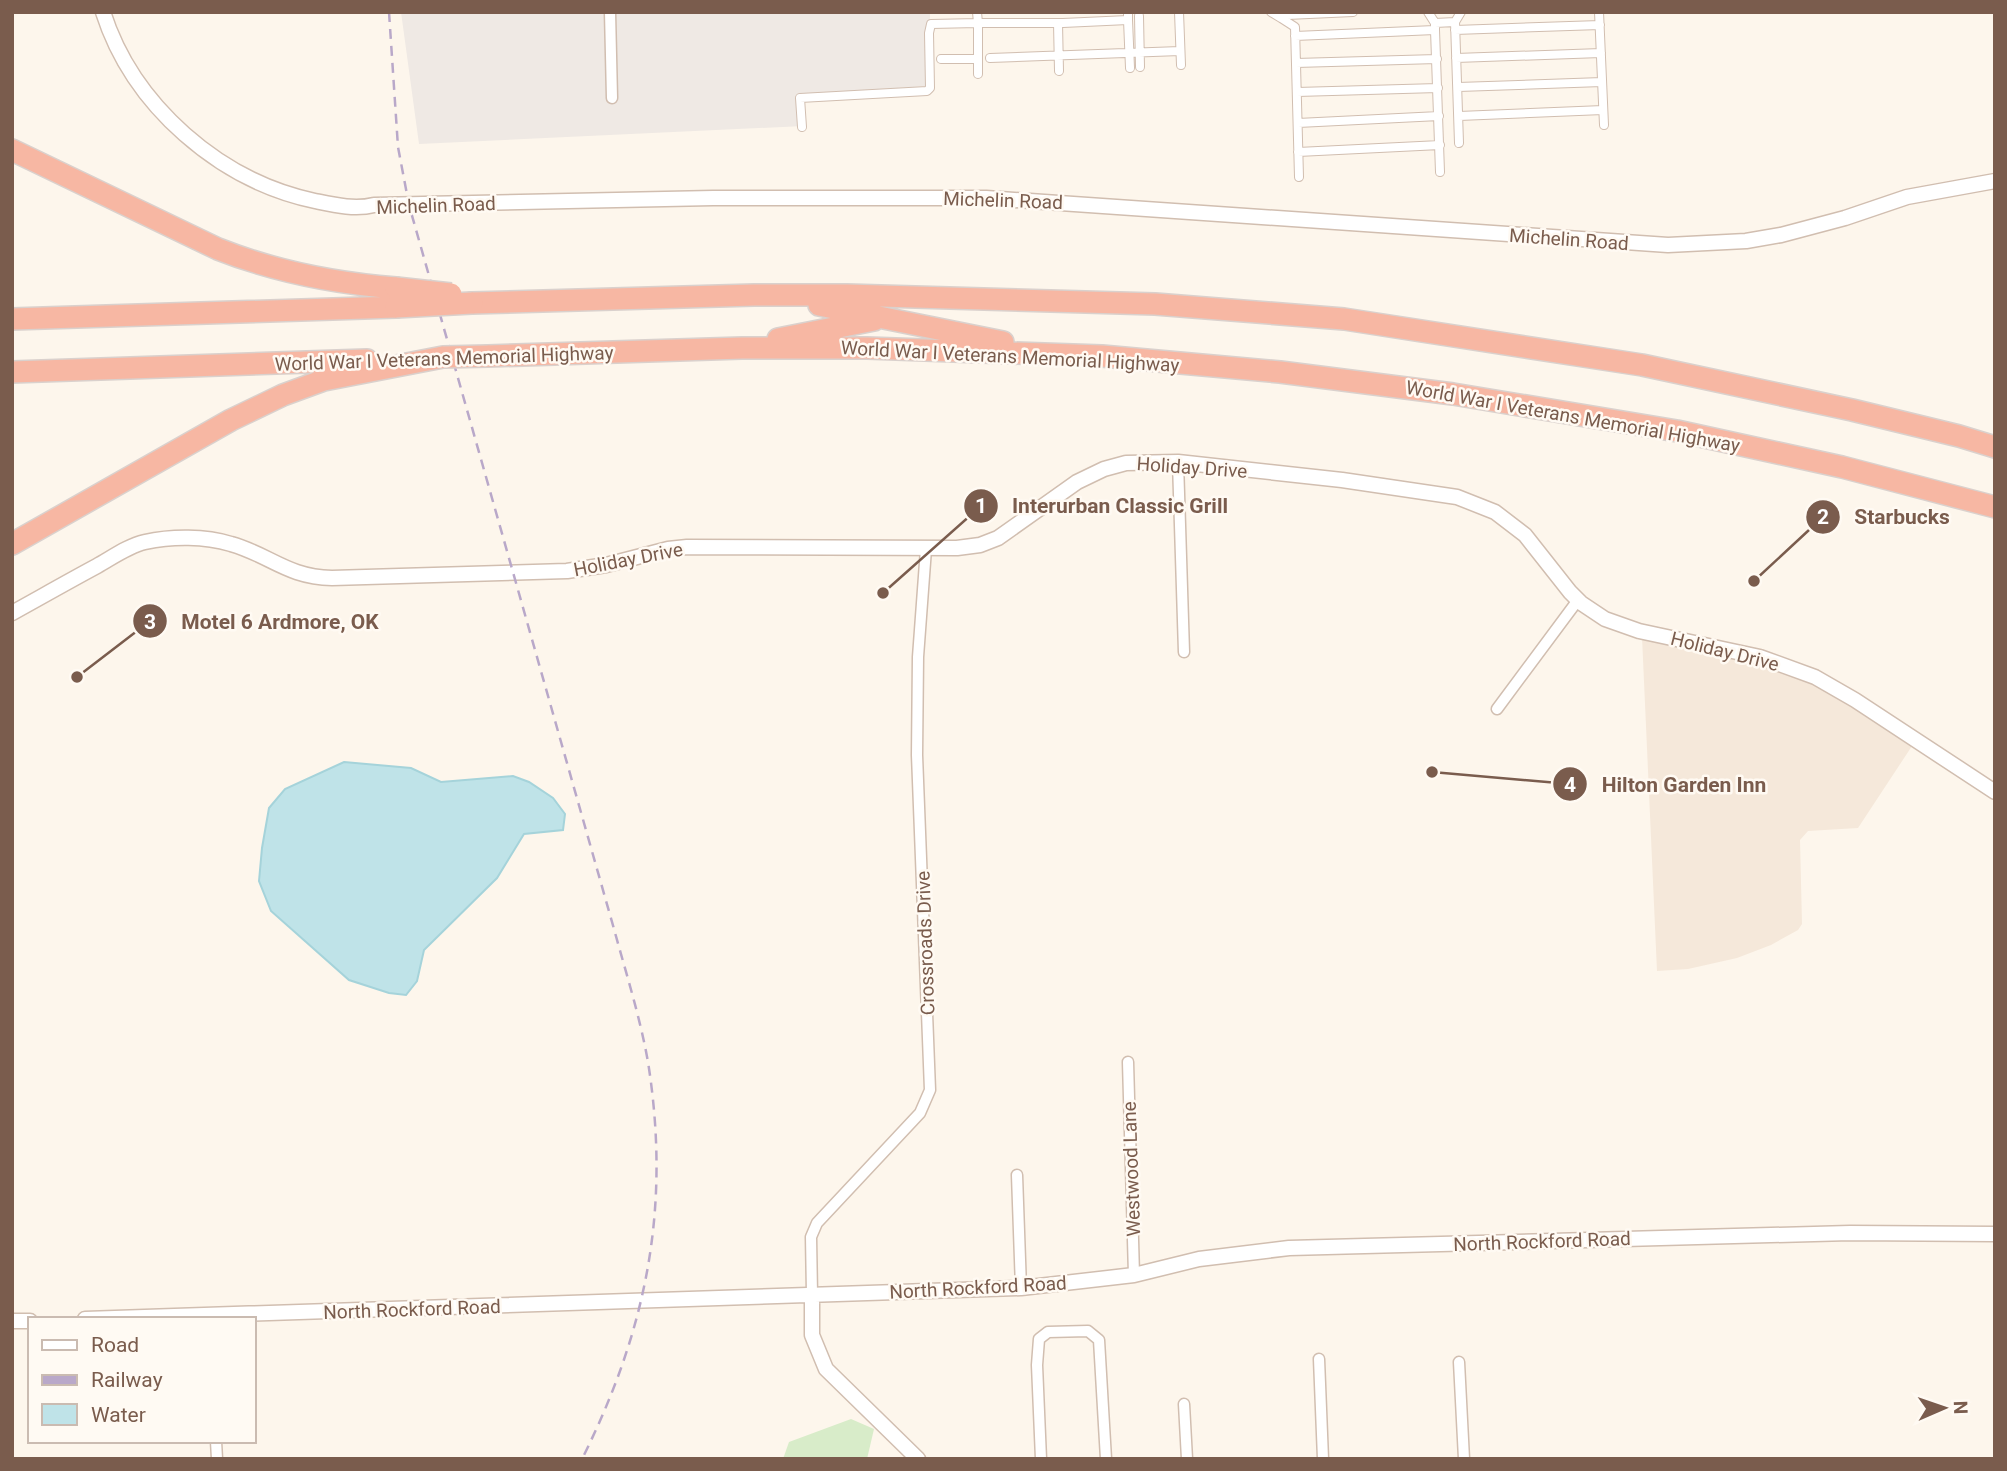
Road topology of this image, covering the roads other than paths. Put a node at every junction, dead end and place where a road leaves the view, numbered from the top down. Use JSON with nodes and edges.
{"nodes":[{"id":1,"x":103,"y":12,"type":"edge"},
{"id":2,"x":610,"y":12,"type":"edge"},
{"id":3,"x":977,"y":12,"type":"edge"},
{"id":4,"x":1179,"y":12,"type":"edge"},
{"id":5,"x":1270,"y":12,"type":"edge"},
{"id":6,"x":1353,"y":12,"type":"edge"},
{"id":7,"x":1428,"y":12,"type":"edge"},
{"id":8,"x":1461,"y":12,"type":"edge"},
{"id":9,"x":1599,"y":12,"type":"edge"},
{"id":10,"x":1128,"y":16,"type":"edge"},
{"id":11,"x":1139,"y":16,"type":"dead end"},
{"id":12,"x":1281,"y":18,"type":"junction"},
{"id":13,"x":978,"y":23,"type":"junction"},
{"id":14,"x":1058,"y":23,"type":"junction"},
{"id":15,"x":1600,"y":25,"type":"junction"},
{"id":16,"x":1435,"y":26,"type":"junction"},
{"id":17,"x":1455,"y":26,"type":"junction"},
{"id":18,"x":1295,"y":36,"type":"junction"},
{"id":19,"x":1180,"y":51,"type":"junction"},
{"id":20,"x":1129,"y":53,"type":"junction"},
{"id":21,"x":1140,"y":53,"type":"junction"},
{"id":22,"x":1601,"y":53,"type":"junction"},
{"id":23,"x":1059,"y":56,"type":"junction"},
{"id":24,"x":990,"y":58,"type":"dead end"},
{"id":25,"x":1456,"y":58,"type":"junction"},
{"id":26,"x":978,"y":59,"type":"junction"},
{"id":27,"x":1437,"y":59,"type":"junction"},
{"id":28,"x":941,"y":60,"type":"dead end"},
{"id":29,"x":1296,"y":63,"type":"junction"},
{"id":30,"x":1181,"y":65,"type":"dead end"},
{"id":31,"x":1140,"y":67,"type":"dead end"},
{"id":32,"x":1130,"y":68,"type":"dead end"},
{"id":33,"x":1059,"y":71,"type":"dead end"},
{"id":34,"x":978,"y":74,"type":"dead end"},
{"id":35,"x":1602,"y":82,"type":"junction"},
{"id":36,"x":1458,"y":87,"type":"junction"},
{"id":37,"x":1438,"y":88,"type":"junction"},
{"id":38,"x":1297,"y":92,"type":"junction"},
{"id":39,"x":612,"y":98,"type":"dead end"},
{"id":40,"x":1603,"y":110,"type":"junction"},
{"id":41,"x":1439,"y":116,"type":"junction"},
{"id":42,"x":1459,"y":116,"type":"junction"},
{"id":43,"x":1298,"y":123,"type":"junction"},
{"id":44,"x":1604,"y":125,"type":"dead end"},
{"id":45,"x":802,"y":127,"type":"dead end"},
{"id":46,"x":1459,"y":143,"type":"dead end"},
{"id":47,"x":1440,"y":145,"type":"junction"},
{"id":48,"x":12,"y":150,"type":"edge"},
{"id":49,"x":1298,"y":152,"type":"junction"},
{"id":50,"x":1440,"y":172,"type":"dead end"},
{"id":51,"x":1299,"y":177,"type":"dead end"},
{"id":52,"x":1995,"y":183,"type":"edge"},
{"id":53,"x":754,"y":295,"type":"junction"},
{"id":54,"x":396,"y":297,"type":"junction"},
{"id":55,"x":1078,"y":302,"type":"junction"},
{"id":56,"x":885,"y":318,"type":"junction"},
{"id":57,"x":12,"y":319,"type":"edge"},
{"id":58,"x":742,"y":348,"type":"junction"},
{"id":59,"x":1102,"y":356,"type":"junction"},
{"id":60,"x":414,"y":361,"type":"junction"},
{"id":61,"x":12,"y":372,"type":"edge"},
{"id":62,"x":1995,"y":447,"type":"edge"},
{"id":63,"x":1178,"y":462,"type":"junction"},
{"id":64,"x":1995,"y":507,"type":"edge"},
{"id":65,"x":12,"y":544,"type":"edge"},
{"id":66,"x":926,"y":549,"type":"junction"},
{"id":67,"x":1578,"y":600,"type":"junction"},
{"id":68,"x":12,"y":613,"type":"edge"},
{"id":69,"x":1184,"y":652,"type":"dead end"},
{"id":70,"x":1497,"y":709,"type":"dead end"},
{"id":71,"x":1995,"y":792,"type":"edge"},
{"id":72,"x":1128,"y":1062,"type":"dead end"},
{"id":73,"x":1017,"y":1175,"type":"dead end"},
{"id":74,"x":1995,"y":1234,"type":"edge"},
{"id":75,"x":1134,"y":1275,"type":"junction"},
{"id":76,"x":1020,"y":1289,"type":"junction"},
{"id":77,"x":812,"y":1294,"type":"junction"},
{"id":78,"x":184,"y":1317,"type":"edge"},
{"id":79,"x":1319,"y":1359,"type":"dead end"},
{"id":80,"x":1459,"y":1362,"type":"dead end"},
{"id":81,"x":1184,"y":1404,"type":"dead end"},
{"id":82,"x":919,"y":1459,"type":"edge"},
{"id":83,"x":1041,"y":1459,"type":"edge"},
{"id":84,"x":1106,"y":1459,"type":"edge"},
{"id":85,"x":1186,"y":1459,"type":"edge"},
{"id":86,"x":1323,"y":1459,"type":"edge"},
{"id":87,"x":1464,"y":1459,"type":"edge"}],
"edges":[{"from":1,"to":52,"type":"street","name":"Michelin Road"},
{"from":2,"to":39,"type":"street"},
{"from":3,"to":13,"type":"street"},
{"from":4,"to":19,"type":"street"},
{"from":5,"to":12,"type":"street"},
{"from":6,"to":12,"type":"street"},
{"from":7,"to":16,"type":"street"},
{"from":8,"to":17,"type":"street"},
{"from":9,"to":15,"type":"street"},
{"from":10,"to":14,"type":"street"},
{"from":10,"to":20,"type":"street"},
{"from":11,"to":21,"type":"street"},
{"from":12,"to":18,"type":"street"},
{"from":13,"to":14,"type":"street"},
{"from":13,"to":26,"type":"street"},
{"from":13,"to":45,"type":"street"},
{"from":14,"to":23,"type":"street"},
{"from":15,"to":17,"type":"street"},
{"from":15,"to":22,"type":"street"},
{"from":16,"to":17,"type":"street"},
{"from":16,"to":18,"type":"street"},
{"from":16,"to":27,"type":"street"},
{"from":17,"to":25,"type":"street"},
{"from":18,"to":29,"type":"street"},
{"from":19,"to":21,"type":"street"},
{"from":19,"to":30,"type":"street"},
{"from":20,"to":21,"type":"street"},
{"from":20,"to":23,"type":"street"},
{"from":20,"to":32,"type":"street"},
{"from":21,"to":31,"type":"street"},
{"from":22,"to":25,"type":"street"},
{"from":22,"to":35,"type":"street"},
{"from":23,"to":24,"type":"street"},
{"from":23,"to":33,"type":"street"},
{"from":25,"to":36,"type":"street"},
{"from":26,"to":28,"type":"street"},
{"from":26,"to":34,"type":"street"},
{"from":27,"to":29,"type":"street"},
{"from":27,"to":37,"type":"street"},
{"from":29,"to":38,"type":"street"},
{"from":35,"to":36,"type":"street"},
{"from":35,"to":40,"type":"street"},
{"from":36,"to":42,"type":"street"},
{"from":37,"to":38,"type":"street"},
{"from":37,"to":41,"type":"street"},
{"from":38,"to":43,"type":"street"},
{"from":40,"to":42,"type":"street"},
{"from":40,"to":44,"type":"street"},
{"from":41,"to":43,"type":"street"},
{"from":41,"to":47,"type":"street"},
{"from":42,"to":46,"type":"street"},
{"from":43,"to":49,"type":"street"},
{"from":47,"to":49,"type":"street"},
{"from":47,"to":50,"type":"street"},
{"from":48,"to":54,"type":"highway"},
{"from":49,"to":51,"type":"street"},
{"from":53,"to":54,"type":"highway","bridge":true},
{"from":53,"to":55,"type":"highway"},
{"from":53,"to":56,"type":"highway"},
{"from":54,"to":57,"type":"highway"},
{"from":55,"to":56,"type":"highway"},
{"from":55,"to":62,"type":"highway"},
{"from":56,"to":58,"type":"highway"},
{"from":56,"to":59,"type":"highway"},
{"from":58,"to":59,"type":"highway","name":"World War I Veterans Memorial Highway"},
{"from":58,"to":60,"type":"highway","name":"World War I Veterans Memorial Highway","bridge":true},
{"from":59,"to":64,"type":"highway","name":"World War I Veterans Memorial Highway"},
{"from":60,"to":61,"type":"highway","name":"World War I Veterans Memorial Highway"},
{"from":60,"to":65,"type":"highway"},
{"from":63,"to":66,"type":"street","name":"Holiday Drive"},
{"from":63,"to":67,"type":"street","name":"Holiday Drive"},
{"from":63,"to":69,"type":"street"},
{"from":66,"to":68,"type":"street","name":"Holiday Drive"},
{"from":66,"to":77,"type":"street","name":"Crossroads Drive"},
{"from":67,"to":70,"type":"street"},
{"from":67,"to":71,"type":"street","name":"Holiday Drive"},
{"from":72,"to":75,"type":"street","name":"Westwood Lane"},
{"from":73,"to":76,"type":"street"},
{"from":74,"to":75,"type":"street","name":"North Rockford Road"},
{"from":75,"to":76,"type":"street","name":"North Rockford Road"},
{"from":76,"to":77,"type":"street","name":"North Rockford Road"},
{"from":77,"to":78,"type":"street","name":"North Rockford Road"},
{"from":77,"to":82,"type":"street"},
{"from":79,"to":86,"type":"street"},
{"from":80,"to":87,"type":"street"},
{"from":81,"to":85,"type":"street"},
{"from":83,"to":84,"type":"street"}]}
